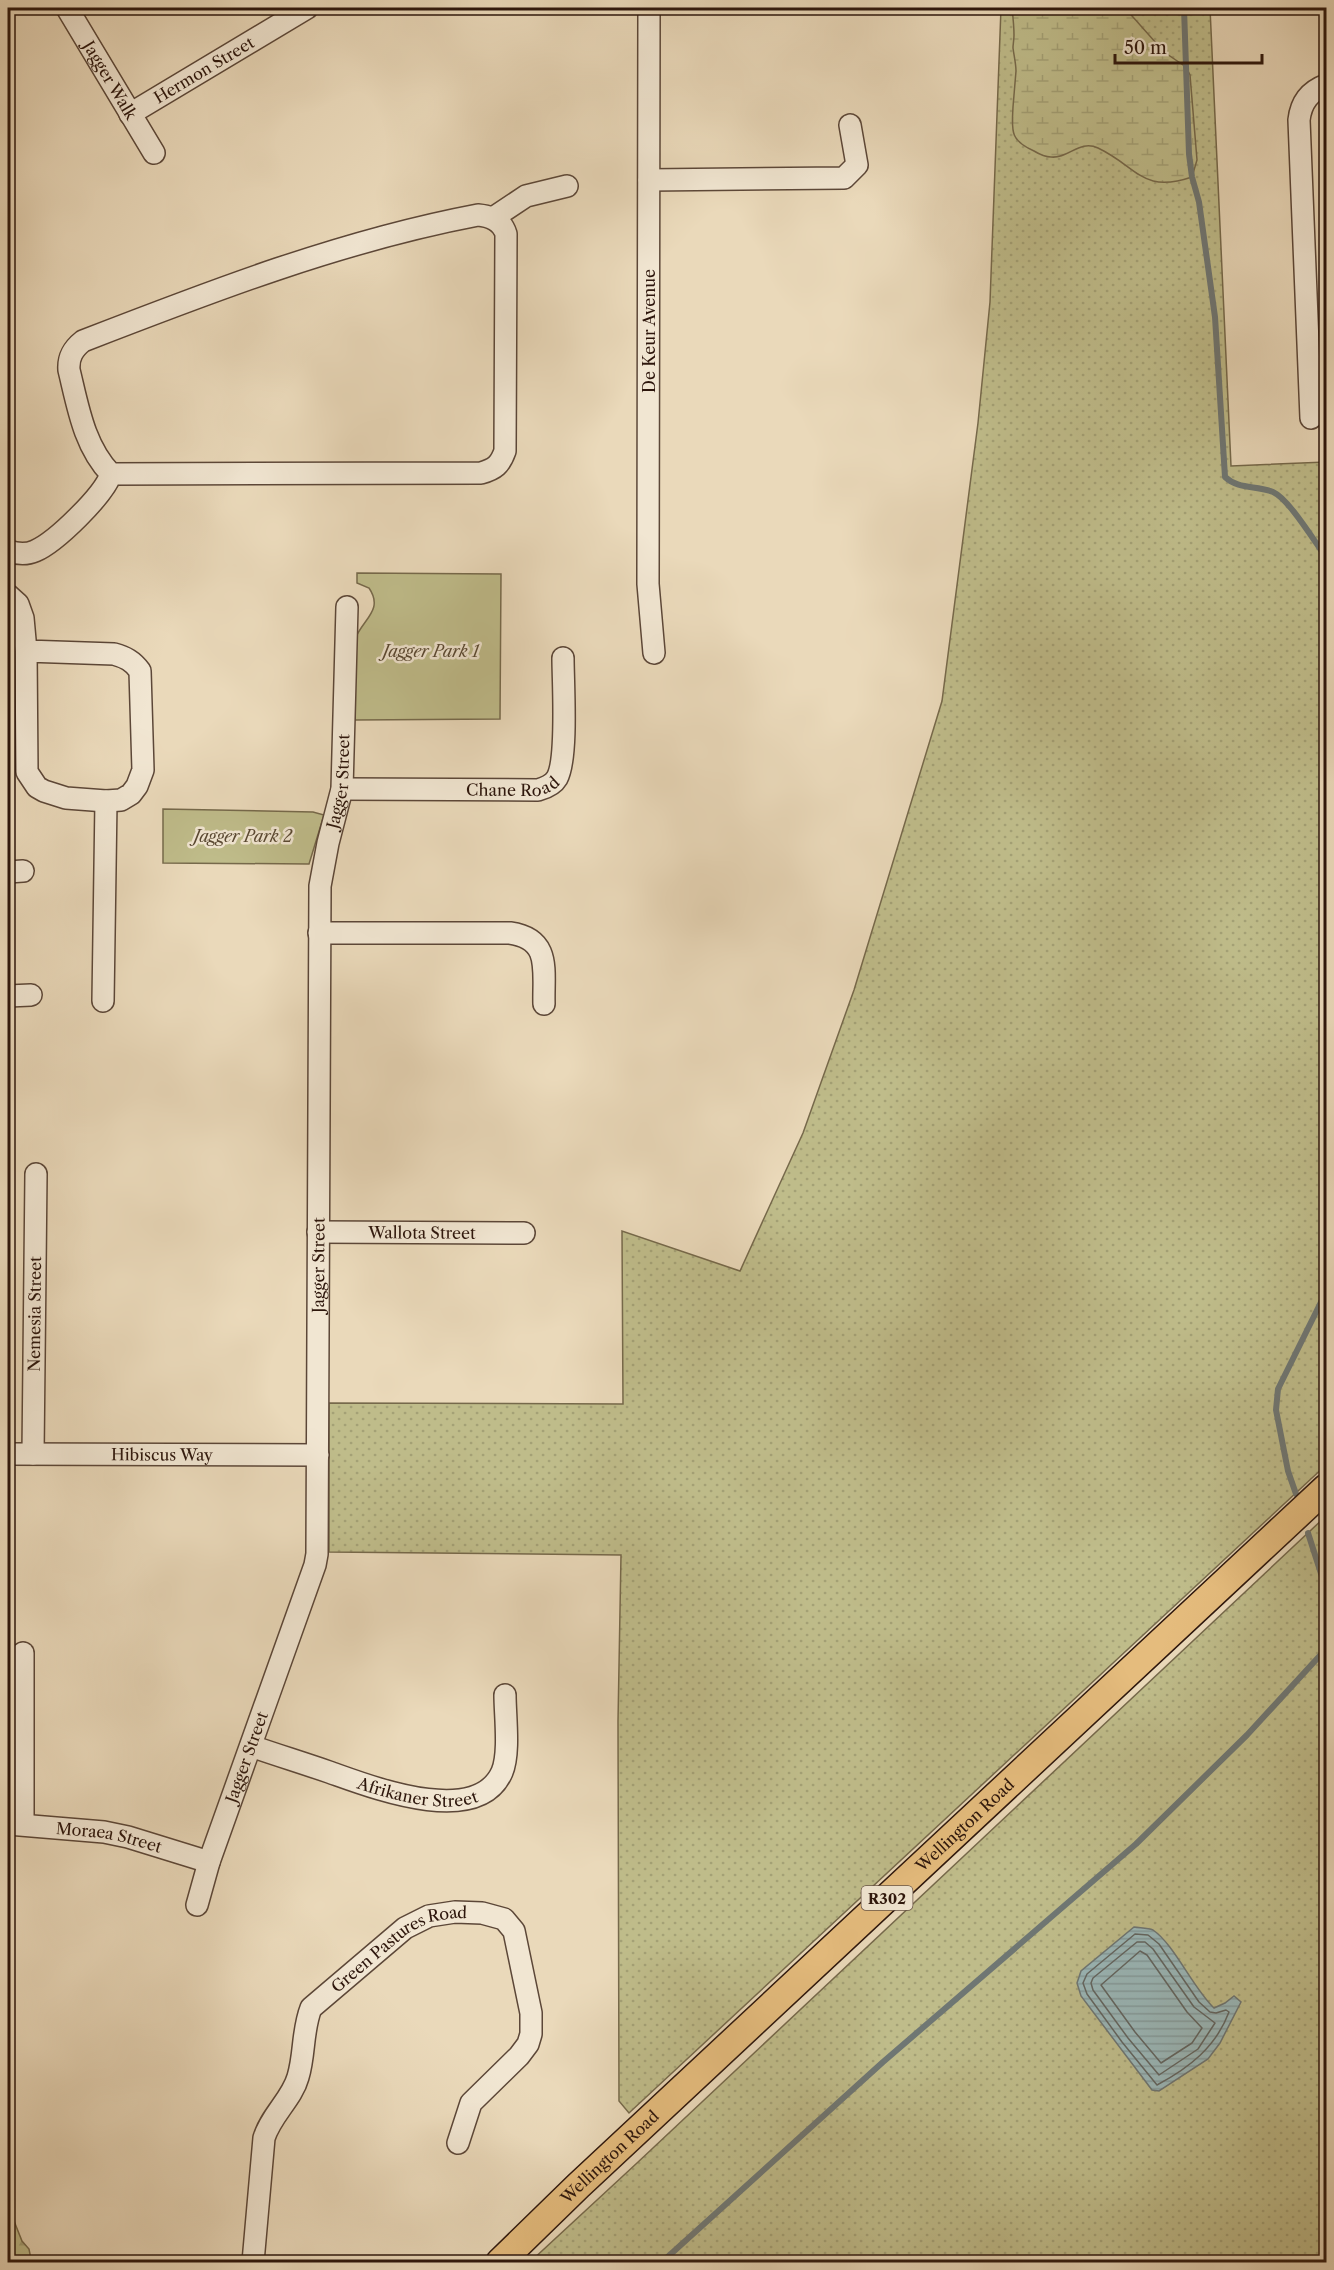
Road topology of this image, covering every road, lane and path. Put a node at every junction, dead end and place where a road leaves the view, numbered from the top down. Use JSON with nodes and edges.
{"nodes":[{"id":1,"x":67,"y":8,"type":"edge"},
{"id":2,"x":307,"y":8,"type":"edge"},
{"id":3,"x":649,"y":8,"type":"edge"},
{"id":4,"x":1326,"y":85,"type":"edge"},
{"id":5,"x":130,"y":114,"type":"junction"},
{"id":6,"x":850,"y":125,"type":"dead end"},
{"id":7,"x":154,"y":153,"type":"dead end"},
{"id":8,"x":649,"y":180,"type":"junction"},
{"id":9,"x":567,"y":186,"type":"dead end"},
{"id":10,"x":493,"y":218,"type":"junction"},
{"id":11,"x":1311,"y":418,"type":"dead end"},
{"id":12,"x":111,"y":474,"type":"junction"},
{"id":13,"x":8,"y":551,"type":"edge"},
{"id":14,"x":8,"y":595,"type":"edge"},
{"id":15,"x":347,"y":607,"type":"dead end"},
{"id":16,"x":26,"y":651,"type":"junction"},
{"id":17,"x":654,"y":653,"type":"dead end"},
{"id":18,"x":563,"y":657,"type":"dead end"},
{"id":19,"x":342,"y":789,"type":"junction"},
{"id":20,"x":106,"y":801,"type":"junction"},
{"id":21,"x":319,"y":933,"type":"junction"},
{"id":22,"x":31,"y":995,"type":"dead end"},
{"id":23,"x":8,"y":996,"type":"edge"},
{"id":24,"x":103,"y":1001,"type":"dead end"},
{"id":25,"x":544,"y":1004,"type":"dead end"},
{"id":26,"x":36,"y":1174,"type":"dead end"},
{"id":27,"x":318,"y":1232,"type":"junction"},
{"id":28,"x":524,"y":1233,"type":"dead end"},
{"id":29,"x":8,"y":1454,"type":"edge"},
{"id":30,"x":33,"y":1454,"type":"junction"},
{"id":31,"x":318,"y":1455,"type":"junction"},
{"id":32,"x":1326,"y":1488,"type":"edge"},
{"id":33,"x":23,"y":1653,"type":"dead end"},
{"id":34,"x":506,"y":1695,"type":"dead end"},
{"id":35,"x":250,"y":1746,"type":"junction"},
{"id":36,"x":15,"y":1824,"type":"edge"},
{"id":37,"x":209,"y":1862,"type":"junction"},
{"id":38,"x":197,"y":1905,"type":"dead end"},
{"id":39,"x":458,"y":2143,"type":"dead end"},
{"id":40,"x":254,"y":2262,"type":"edge"},
{"id":41,"x":500,"y":2262,"type":"edge"}],
"edges":[{"from":1,"to":5,"type":"street","name":"Jagger Walk"},
{"from":2,"to":5,"type":"street","name":"Hermon Street"},
{"from":3,"to":8,"type":"street","name":"De Keur Avenue"},
{"from":4,"to":11,"type":"street"},
{"from":5,"to":7,"type":"street","name":"Jagger Walk"},
{"from":6,"to":8,"type":"street"},
{"from":8,"to":17,"type":"street","name":"De Keur Avenue"},
{"from":9,"to":10,"type":"street"},
{"from":10,"to":12,"type":"street"},
{"from":10,"to":12,"type":"street"},
{"from":12,"to":13,"type":"street"},
{"from":14,"to":16,"type":"street"},
{"from":15,"to":19,"type":"street","name":"Jagger Street"},
{"from":16,"to":20,"type":"street"},
{"from":16,"to":20,"type":"street"},
{"from":18,"to":19,"type":"street","name":"Chane Road"},
{"from":19,"to":21,"type":"street","name":"Jagger Street"},
{"from":20,"to":24,"type":"street"},
{"from":21,"to":25,"type":"street"},
{"from":21,"to":27,"type":"street","name":"Jagger Street"},
{"from":22,"to":23,"type":"street"},
{"from":26,"to":30,"type":"street","name":"Nemesia Street"},
{"from":27,"to":28,"type":"street","name":"Wallota Street"},
{"from":27,"to":31,"type":"street","name":"Jagger Street"},
{"from":29,"to":30,"type":"street","name":"Hibiscus Way"},
{"from":30,"to":31,"type":"street","name":"Hibiscus Way"},
{"from":31,"to":35,"type":"street","name":"Jagger Street"},
{"from":32,"to":41,"type":"main road","name":"Wellington Road","number":"R302"},
{"from":33,"to":36,"type":"street"},
{"from":34,"to":35,"type":"street","name":"Afrikaner Street"},
{"from":35,"to":37,"type":"street","name":"Jagger Street"},
{"from":36,"to":37,"type":"street","name":"Moraea Street"},
{"from":37,"to":38,"type":"street","name":"Jagger Street"},
{"from":39,"to":40,"type":"street","name":"Green Pastures Road"}]}
